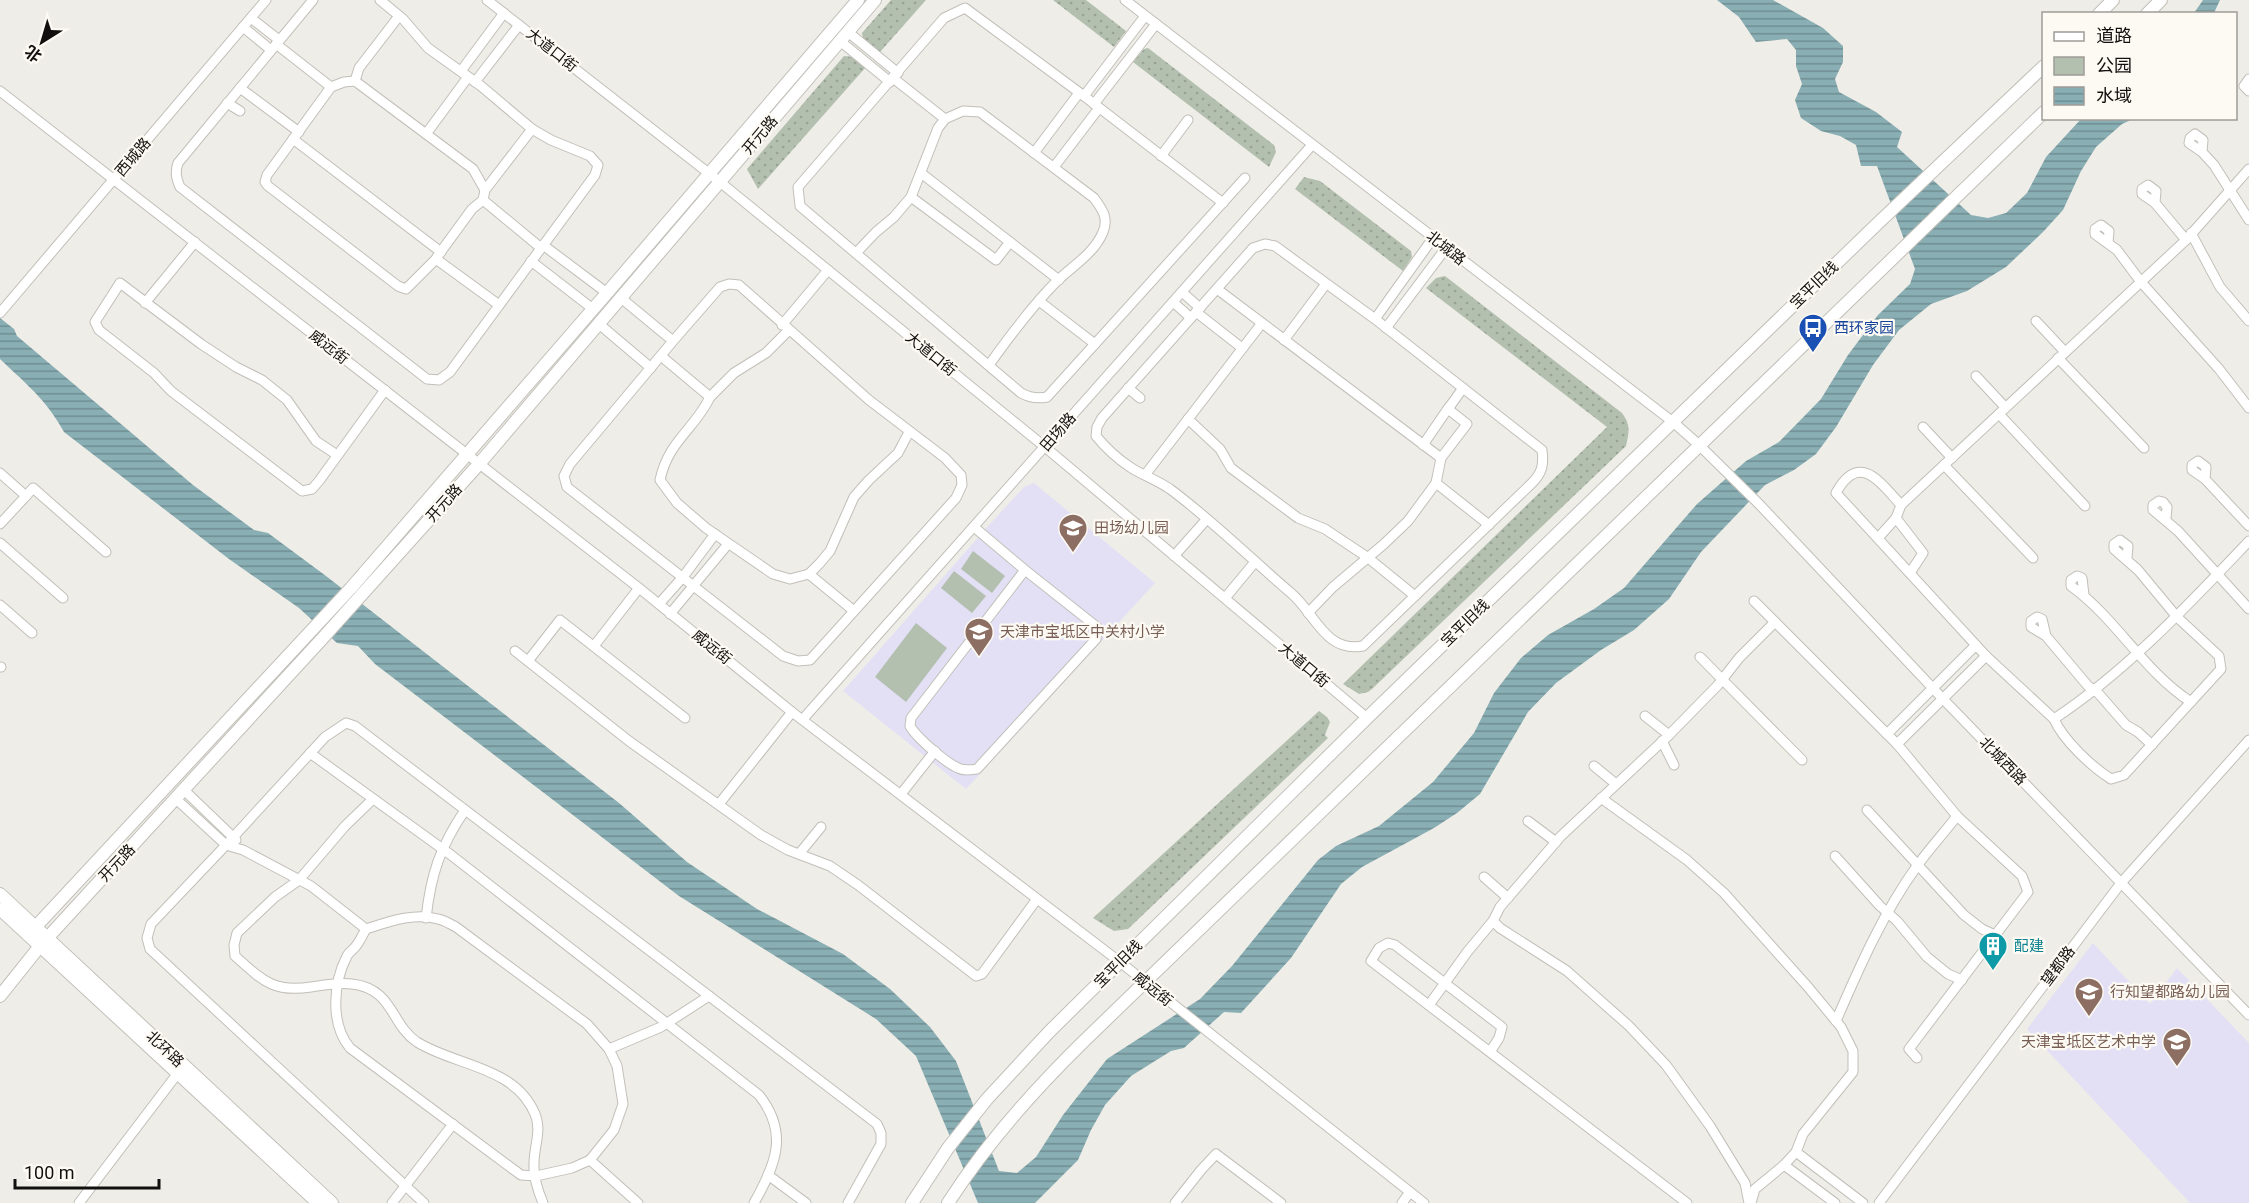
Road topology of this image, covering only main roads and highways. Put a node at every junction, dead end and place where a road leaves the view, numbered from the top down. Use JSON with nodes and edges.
{"nodes":[{"id":1,"x":858,"y":0,"type":"edge"},
{"id":2,"x":875,"y":0,"type":"edge"},
{"id":3,"x":2113,"y":0,"type":"edge"},
{"id":4,"x":2161,"y":0,"type":"edge"},
{"id":5,"x":2101,"y":12,"type":"edge"},
{"id":6,"x":2148,"y":12,"type":"edge"},
{"id":7,"x":2042,"y":67,"type":"edge"},
{"id":8,"x":2042,"y":113,"type":"edge"},
{"id":9,"x":715,"y":178,"type":"junction"},
{"id":10,"x":356,"y":592,"type":"junction"},
{"id":11,"x":0,"y":894,"type":"edge"},
{"id":12,"x":0,"y":909,"type":"edge"},
{"id":13,"x":32,"y":931,"type":"junction"},
{"id":14,"x":44,"y":942,"type":"junction"},
{"id":15,"x":0,"y":996,"type":"edge"},
{"id":16,"x":180,"y":1070,"type":"junction"},
{"id":17,"x":318,"y":1203,"type":"edge"},
{"id":18,"x":332,"y":1203,"type":"edge"},
{"id":19,"x":912,"y":1203,"type":"edge"},
{"id":20,"x":948,"y":1203,"type":"edge"}],
"edges":[{"from":1,"to":9,"type":"main road","name":"开元路"},
{"from":2,"to":9,"type":"main road","name":"开元路"},
{"from":3,"to":5,"type":"main road"},
{"from":4,"to":6,"type":"main road"},
{"from":7,"to":19,"type":"main road","name":"宝平旧线"},
{"from":8,"to":20,"type":"main road","name":"宝平旧线"},
{"from":9,"to":10,"type":"main road","name":"开元路"},
{"from":9,"to":10,"type":"main road","name":"开元路"},
{"from":10,"to":13,"type":"main road","name":"开元路"},
{"from":10,"to":14,"type":"main road","name":"开元路"},
{"from":11,"to":13,"type":"main road","name":"北环路"},
{"from":12,"to":13,"type":"main road","name":"北环路"},
{"from":13,"to":14,"type":"main road","name":"北环路"},
{"from":14,"to":15,"type":"main road","name":"开元路"},
{"from":14,"to":16,"type":"main road","name":"北环路"},
{"from":16,"to":17,"type":"main road","name":"北环路"},
{"from":16,"to":18,"type":"main road","name":"北环路"}]}
